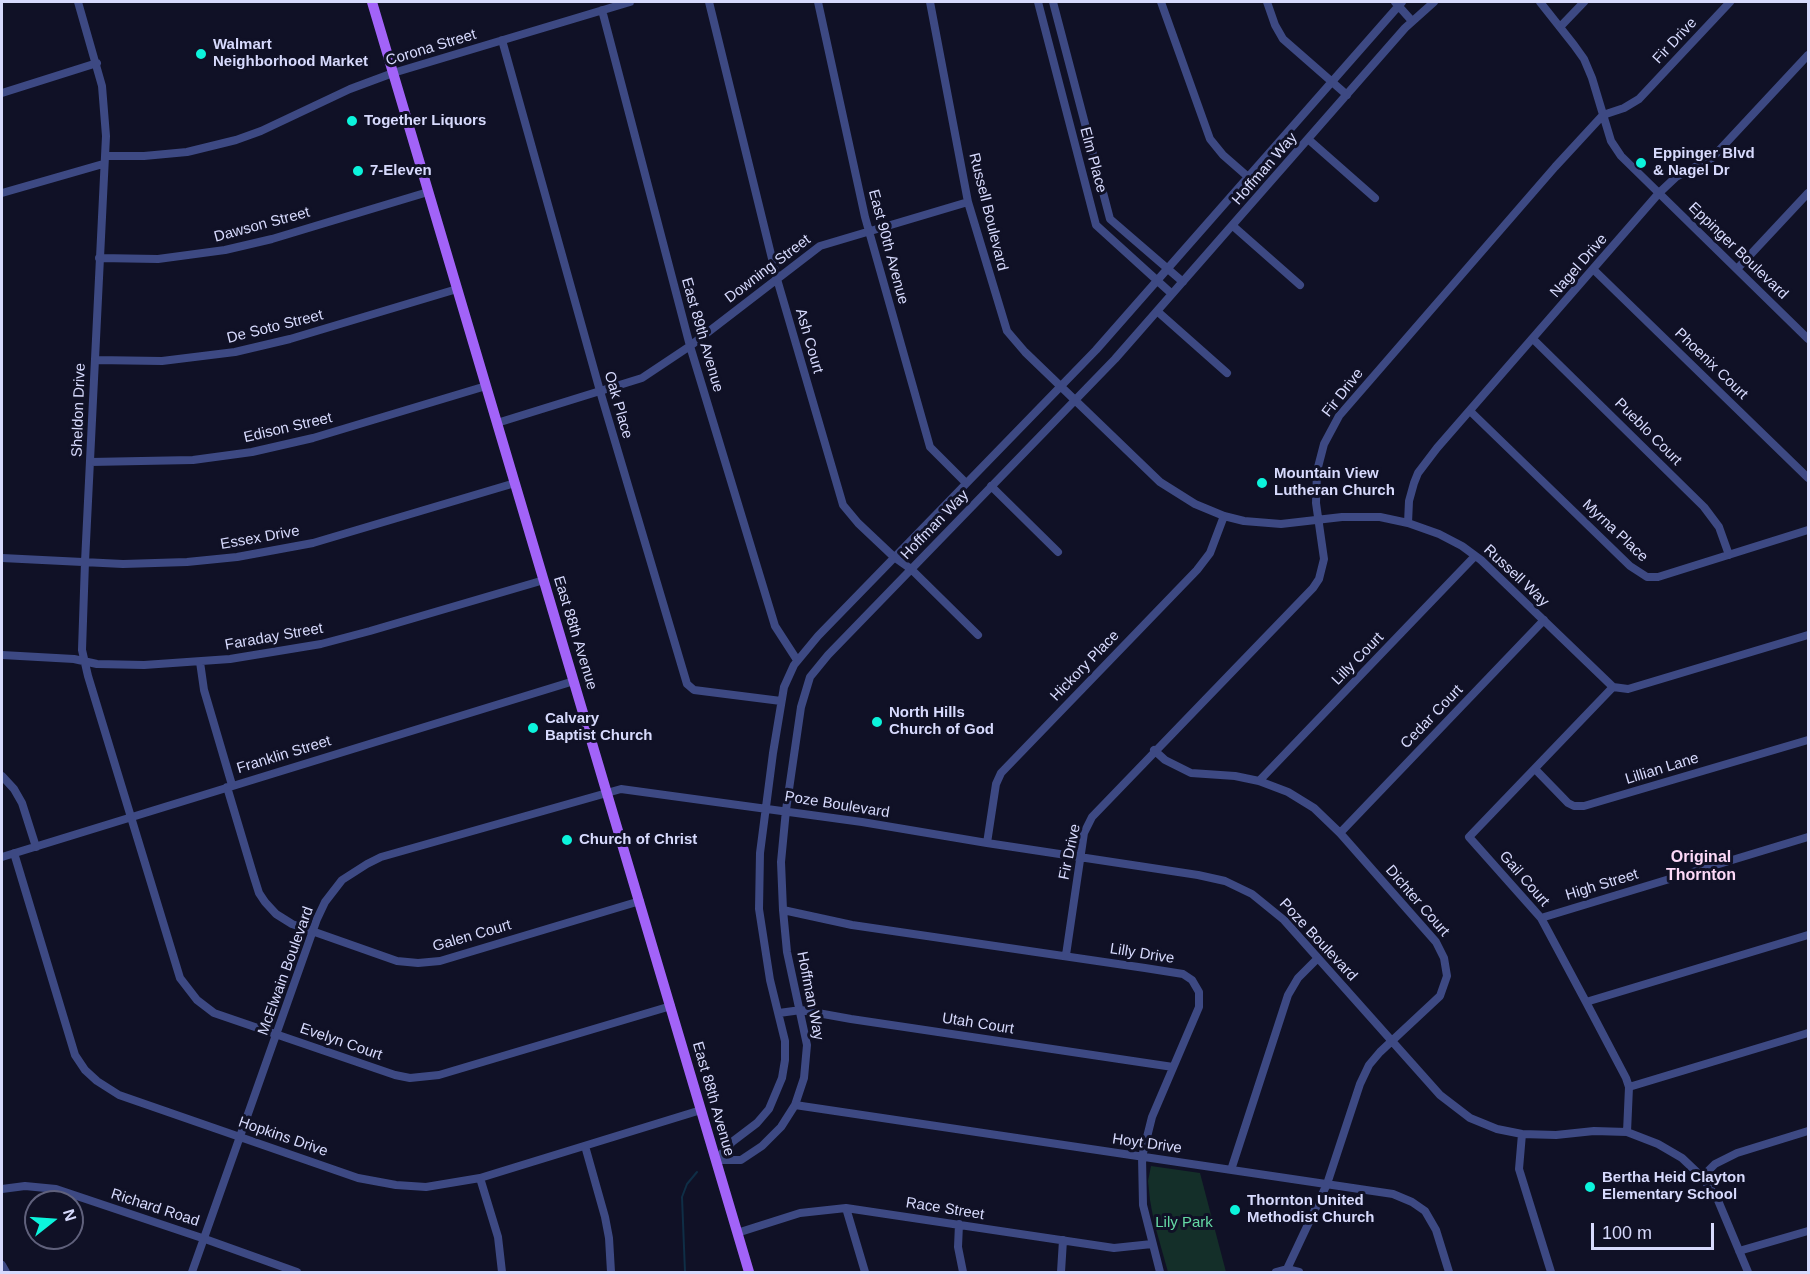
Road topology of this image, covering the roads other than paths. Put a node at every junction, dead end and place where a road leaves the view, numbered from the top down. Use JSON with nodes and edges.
{"nodes":[{"id":1,"x":78,"y":2,"type":"edge"},
{"id":2,"x":372,"y":2,"type":"edge"},
{"id":3,"x":630,"y":2,"type":"edge"},
{"id":4,"x":709,"y":2,"type":"edge"},
{"id":5,"x":818,"y":2,"type":"edge"},
{"id":6,"x":930,"y":2,"type":"edge"},
{"id":7,"x":1038,"y":2,"type":"edge"},
{"id":8,"x":1053,"y":2,"type":"edge"},
{"id":9,"x":1161,"y":2,"type":"edge"},
{"id":10,"x":1266,"y":2,"type":"edge"},
{"id":11,"x":1434,"y":2,"type":"edge"},
{"id":12,"x":1540,"y":2,"type":"edge"},
{"id":13,"x":1584,"y":2,"type":"edge"},
{"id":14,"x":1730,"y":2,"type":"edge"},
{"id":15,"x":1398,"y":3,"type":"edge"},
{"id":16,"x":602,"y":10,"type":"junction"},
{"id":17,"x":1412,"y":21,"type":"junction"},
{"id":18,"x":1560,"y":27,"type":"junction"},
{"id":19,"x":502,"y":40,"type":"junction"},
{"id":20,"x":1809,"y":55,"type":"edge"},
{"id":21,"x":97,"y":63,"type":"junction"},
{"id":22,"x":393,"y":73,"type":"junction"},
{"id":23,"x":1331,"y":81,"type":"junction"},
{"id":24,"x":2,"y":93,"type":"edge"},
{"id":25,"x":1347,"y":95,"type":"junction"},
{"id":26,"x":1603,"y":115,"type":"junction"},
{"id":27,"x":1308,"y":139,"type":"junction"},
{"id":28,"x":104,"y":160,"type":"junction"},
{"id":29,"x":1247,"y":176,"type":"junction"},
{"id":30,"x":428,"y":192,"type":"junction"},
{"id":31,"x":2,"y":193,"type":"edge"},
{"id":32,"x":1659,"y":193,"type":"junction"},
{"id":33,"x":1809,"y":193,"type":"edge"},
{"id":34,"x":1375,"y":198,"type":"dead end"},
{"id":35,"x":968,"y":202,"type":"junction"},
{"id":36,"x":1233,"y":226,"type":"junction"},
{"id":37,"x":868,"y":231,"type":"junction"},
{"id":38,"x":99,"y":258,"type":"junction"},
{"id":39,"x":1167,"y":268,"type":"junction"},
{"id":40,"x":1737,"y":269,"type":"junction"},
{"id":41,"x":1593,"y":270,"type":"junction"},
{"id":42,"x":777,"y":279,"type":"junction"},
{"id":43,"x":1157,"y":280,"type":"junction"},
{"id":44,"x":1183,"y":282,"type":"junction"},
{"id":45,"x":1300,"y":285,"type":"dead end"},
{"id":46,"x":457,"y":289,"type":"junction"},
{"id":47,"x":1172,"y":294,"type":"junction"},
{"id":48,"x":1157,"y":311,"type":"junction"},
{"id":49,"x":1807,"y":335,"type":"edge"},
{"id":50,"x":1533,"y":339,"type":"junction"},
{"id":51,"x":690,"y":346,"type":"junction"},
{"id":52,"x":95,"y":360,"type":"junction"},
{"id":53,"x":1227,"y":373,"type":"dead end"},
{"id":54,"x":1060,"y":385,"type":"junction"},
{"id":55,"x":486,"y":386,"type":"junction"},
{"id":56,"x":600,"y":391,"type":"junction"},
{"id":57,"x":1076,"y":400,"type":"junction"},
{"id":58,"x":1470,"y":411,"type":"junction"},
{"id":59,"x":497,"y":423,"type":"junction"},
{"id":60,"x":90,"y":462,"type":"junction"},
{"id":61,"x":1809,"y":478,"type":"edge"},
{"id":62,"x":515,"y":483,"type":"junction"},
{"id":63,"x":966,"y":483,"type":"junction"},
{"id":64,"x":991,"y":486,"type":"junction"},
{"id":65,"x":1224,"y":516,"type":"junction"},
{"id":66,"x":1318,"y":521,"type":"junction"},
{"id":67,"x":1408,"y":523,"type":"junction"},
{"id":68,"x":1809,"y":530,"type":"edge"},
{"id":69,"x":1058,"y":552,"type":"dead end"},
{"id":70,"x":1729,"y":555,"type":"junction"},
{"id":71,"x":1475,"y":556,"type":"junction"},
{"id":72,"x":894,"y":557,"type":"junction"},
{"id":73,"x":2,"y":558,"type":"edge"},
{"id":74,"x":85,"y":562,"type":"junction"},
{"id":75,"x":910,"y":569,"type":"junction"},
{"id":76,"x":544,"y":580,"type":"junction"},
{"id":77,"x":1544,"y":621,"type":"junction"},
{"id":78,"x":978,"y":635,"type":"dead end"},
{"id":79,"x":1809,"y":635,"type":"edge"},
{"id":80,"x":2,"y":655,"type":"edge"},
{"id":81,"x":84,"y":660,"type":"junction"},
{"id":82,"x":797,"y":660,"type":"junction"},
{"id":83,"x":200,"y":662,"type":"junction"},
{"id":84,"x":574,"y":681,"type":"junction"},
{"id":85,"x":1613,"y":687,"type":"junction"},
{"id":86,"x":780,"y":701,"type":"junction"},
{"id":87,"x":1809,"y":740,"type":"edge"},
{"id":88,"x":1154,"y":750,"type":"junction"},
{"id":89,"x":1535,"y":769,"type":"junction"},
{"id":90,"x":2,"y":776,"type":"edge"},
{"id":91,"x":1259,"y":781,"type":"junction"},
{"id":92,"x":229,"y":786,"type":"junction"},
{"id":93,"x":607,"y":792,"type":"junction"},
{"id":94,"x":765,"y":808,"type":"junction"},
{"id":95,"x":786,"y":810,"type":"junction"},
{"id":96,"x":131,"y":817,"type":"junction"},
{"id":97,"x":1340,"y":833,"type":"junction"},
{"id":98,"x":1809,"y":837,"type":"edge"},
{"id":99,"x":987,"y":843,"type":"junction"},
{"id":100,"x":36,"y":847,"type":"junction"},
{"id":101,"x":14,"y":853,"type":"junction"},
{"id":102,"x":2,"y":857,"type":"edge"},
{"id":103,"x":1081,"y":857,"type":"junction"},
{"id":104,"x":640,"y":901,"type":"junction"},
{"id":105,"x":783,"y":910,"type":"junction"},
{"id":106,"x":1541,"y":918,"type":"junction"},
{"id":107,"x":313,"y":932,"type":"junction"},
{"id":108,"x":1809,"y":935,"type":"edge"},
{"id":109,"x":1066,"y":955,"type":"junction"},
{"id":110,"x":1318,"y":958,"type":"junction"},
{"id":111,"x":1586,"y":1002,"type":"junction"},
{"id":112,"x":670,"y":1006,"type":"junction"},
{"id":113,"x":801,"y":1010,"type":"junction"},
{"id":114,"x":779,"y":1013,"type":"junction"},
{"id":115,"x":1809,"y":1033,"type":"edge"},
{"id":116,"x":277,"y":1035,"type":"junction"},
{"id":117,"x":1392,"y":1041,"type":"junction"},
{"id":118,"x":1173,"y":1067,"type":"junction"},
{"id":119,"x":1629,"y":1087,"type":"junction"},
{"id":120,"x":795,"y":1105,"type":"junction"},
{"id":121,"x":701,"y":1110,"type":"junction"},
{"id":122,"x":1809,"y":1131,"type":"edge"},
{"id":123,"x":1627,"y":1132,"type":"junction"},
{"id":124,"x":1522,"y":1134,"type":"junction"},
{"id":125,"x":241,"y":1137,"type":"junction"},
{"id":126,"x":585,"y":1146,"type":"junction"},
{"id":127,"x":1142,"y":1157,"type":"junction"},
{"id":128,"x":716,"y":1160,"type":"junction"},
{"id":129,"x":1232,"y":1170,"type":"junction"},
{"id":130,"x":1702,"y":1177,"type":"junction"},
{"id":131,"x":480,"y":1178,"type":"junction"},
{"id":132,"x":1327,"y":1184,"type":"junction"},
{"id":133,"x":2,"y":1189,"type":"edge"},
{"id":134,"x":846,"y":1208,"type":"junction"},
{"id":135,"x":959,"y":1224,"type":"junction"},
{"id":136,"x":1809,"y":1230,"type":"edge"},
{"id":137,"x":737,"y":1233,"type":"junction"},
{"id":138,"x":205,"y":1239,"type":"junction"},
{"id":139,"x":1062,"y":1240,"type":"junction"},
{"id":140,"x":1152,"y":1244,"type":"junction"},
{"id":141,"x":1739,"y":1251,"type":"junction"},
{"id":142,"x":2,"y":1265,"type":"edge"},
{"id":143,"x":1287,"y":1269,"type":"junction"},
{"id":144,"x":6,"y":1272,"type":"edge"},
{"id":145,"x":192,"y":1272,"type":"edge"},
{"id":146,"x":297,"y":1272,"type":"edge"},
{"id":147,"x":502,"y":1272,"type":"edge"},
{"id":148,"x":611,"y":1272,"type":"edge"},
{"id":149,"x":749,"y":1272,"type":"edge"},
{"id":150,"x":865,"y":1272,"type":"edge"},
{"id":151,"x":963,"y":1272,"type":"edge"},
{"id":152,"x":1061,"y":1272,"type":"edge"},
{"id":153,"x":1160,"y":1272,"type":"edge"},
{"id":154,"x":1276,"y":1272,"type":"edge"},
{"id":155,"x":1299,"y":1272,"type":"edge"},
{"id":156,"x":1449,"y":1272,"type":"edge"},
{"id":157,"x":1551,"y":1272,"type":"edge"},
{"id":158,"x":1748,"y":1272,"type":"edge"}],
"edges":[{"from":1,"to":21,"type":"street","name":"Sheldon Drive"},
{"from":2,"to":22,"type":"main road","name":"East 88th Avenue"},
{"from":3,"to":16,"type":"street","name":"Corona Street"},
{"from":4,"to":42,"type":"street","name":"Ash Court"},
{"from":5,"to":37,"type":"street","name":"East 90th Avenue"},
{"from":6,"to":35,"type":"street","name":"Russell Boulevard"},
{"from":7,"to":43,"type":"street","name":"Elm Place"},
{"from":8,"to":39,"type":"street","name":"Elm Place"},
{"from":9,"to":29,"type":"street"},
{"from":10,"to":23,"type":"street"},
{"from":11,"to":17,"type":"street","name":"Hoffman Way"},
{"from":12,"to":18,"type":"street","name":"Eppinger Boulevard"},
{"from":13,"to":18,"type":"street"},
{"from":14,"to":26,"type":"street","name":"Fir Drive"},
{"from":15,"to":17,"type":"street"},
{"from":15,"to":23,"type":"street","name":"Hoffman Way"},
{"from":16,"to":19,"type":"street","name":"Corona Street"},
{"from":16,"to":51,"type":"street","name":"East 89th Avenue"},
{"from":17,"to":25,"type":"street","name":"Hoffman Way"},
{"from":18,"to":26,"type":"street","name":"Eppinger Boulevard"},
{"from":19,"to":22,"type":"street","name":"Corona Street"},
{"from":19,"to":56,"type":"street","name":"Oak Place"},
{"from":20,"to":32,"type":"street","name":"Nagel Drive"},
{"from":21,"to":24,"type":"street"},
{"from":21,"to":28,"type":"street","name":"Sheldon Drive"},
{"from":22,"to":28,"type":"street","name":"Corona Street"},
{"from":22,"to":30,"type":"main road","name":"East 88th Avenue"},
{"from":23,"to":25,"type":"street"},
{"from":23,"to":29,"type":"street","name":"Hoffman Way"},
{"from":25,"to":27,"type":"street","name":"Hoffman Way"},
{"from":26,"to":32,"type":"street","name":"Eppinger Boulevard"},
{"from":26,"to":66,"type":"street","name":"Fir Drive"},
{"from":27,"to":34,"type":"street"},
{"from":27,"to":36,"type":"street","name":"Hoffman Way"},
{"from":28,"to":31,"type":"street","name":"Corona Street"},
{"from":28,"to":38,"type":"street","name":"Sheldon Drive"},
{"from":29,"to":39,"type":"street","name":"Hoffman Way"},
{"from":30,"to":38,"type":"street","name":"Dawson Street"},
{"from":30,"to":46,"type":"main road","name":"East 88th Avenue"},
{"from":32,"to":40,"type":"street","name":"Eppinger Boulevard"},
{"from":32,"to":41,"type":"street","name":"Nagel Drive"},
{"from":33,"to":40,"type":"street"},
{"from":35,"to":37,"type":"street","name":"Downing Street"},
{"from":35,"to":54,"type":"street","name":"Russell Boulevard"},
{"from":36,"to":44,"type":"street","name":"Hoffman Way"},
{"from":36,"to":45,"type":"street"},
{"from":37,"to":42,"type":"street","name":"Downing Street"},
{"from":37,"to":63,"type":"street","name":"East 90th Avenue"},
{"from":38,"to":52,"type":"street","name":"Sheldon Drive"},
{"from":39,"to":43,"type":"street","name":"Hoffman Way"},
{"from":39,"to":44,"type":"street","name":"Elm Place"},
{"from":40,"to":49,"type":"street","name":"Eppinger Boulevard"},
{"from":41,"to":50,"type":"street","name":"Nagel Drive"},
{"from":41,"to":61,"type":"street","name":"Phoenix Court"},
{"from":42,"to":51,"type":"street","name":"Downing Street"},
{"from":42,"to":72,"type":"street","name":"Ash Court"},
{"from":43,"to":47,"type":"street","name":"Elm Place"},
{"from":43,"to":54,"type":"street","name":"Hoffman Way"},
{"from":44,"to":47,"type":"street","name":"Hoffman Way"},
{"from":46,"to":52,"type":"street","name":"De Soto Street"},
{"from":46,"to":55,"type":"main road","name":"East 88th Avenue"},
{"from":47,"to":48,"type":"street","name":"Hoffman Way"},
{"from":48,"to":53,"type":"street"},
{"from":48,"to":57,"type":"street","name":"Hoffman Way"},
{"from":50,"to":58,"type":"street","name":"Nagel Drive"},
{"from":50,"to":70,"type":"street","name":"Pueblo Court"},
{"from":51,"to":56,"type":"street","name":"Downing Street"},
{"from":51,"to":82,"type":"street","name":"East 89th Avenue"},
{"from":52,"to":60,"type":"street","name":"Sheldon Drive"},
{"from":54,"to":57,"type":"street","name":"Russell Boulevard"},
{"from":54,"to":63,"type":"street","name":"Hoffman Way"},
{"from":55,"to":59,"type":"main road","name":"East 88th Avenue"},
{"from":55,"to":60,"type":"street","name":"Edison Street"},
{"from":56,"to":59,"type":"street","name":"Downing Street"},
{"from":56,"to":86,"type":"street","name":"Oak Place"},
{"from":57,"to":64,"type":"street","name":"Hoffman Way"},
{"from":57,"to":65,"type":"street","name":"Russell Way"},
{"from":58,"to":67,"type":"street","name":"Nagel Drive"},
{"from":58,"to":70,"type":"street","name":"Myrna Place"},
{"from":59,"to":62,"type":"main road","name":"East 88th Avenue"},
{"from":60,"to":74,"type":"street","name":"Sheldon Drive"},
{"from":62,"to":74,"type":"street","name":"Essex Drive"},
{"from":62,"to":76,"type":"main road","name":"East 88th Avenue"},
{"from":63,"to":72,"type":"street","name":"Hoffman Way"},
{"from":64,"to":69,"type":"street"},
{"from":64,"to":75,"type":"street","name":"Hoffman Way"},
{"from":65,"to":66,"type":"street","name":"Russell Way"},
{"from":65,"to":99,"type":"street","name":"Hickory Place"},
{"from":66,"to":67,"type":"street","name":"Russell Way"},
{"from":66,"to":88,"type":"street","name":"Fir Drive"},
{"from":67,"to":71,"type":"street","name":"Russell Way"},
{"from":68,"to":70,"type":"street","name":"Myrna Place"},
{"from":71,"to":77,"type":"street","name":"Russell Way"},
{"from":71,"to":91,"type":"street","name":"Lilly Court"},
{"from":72,"to":75,"type":"street","name":"Ash Court"},
{"from":72,"to":82,"type":"street","name":"Hoffman Way"},
{"from":73,"to":74,"type":"street","name":"Essex Drive"},
{"from":74,"to":81,"type":"street","name":"Sheldon Drive"},
{"from":75,"to":78,"type":"street","name":"Ash Court"},
{"from":75,"to":95,"type":"street","name":"Hoffman Way"},
{"from":76,"to":83,"type":"street","name":"Faraday Street"},
{"from":76,"to":84,"type":"main road","name":"East 88th Avenue"},
{"from":77,"to":85,"type":"street","name":"Russell Way"},
{"from":77,"to":97,"type":"street","name":"Cedar Court"},
{"from":79,"to":85,"type":"street"},
{"from":80,"to":81,"type":"street","name":"Faraday Street"},
{"from":81,"to":83,"type":"street","name":"Faraday Street"},
{"from":81,"to":96,"type":"street","name":"Sheldon Drive"},
{"from":82,"to":86,"type":"street","name":"Hoffman Way"},
{"from":83,"to":92,"type":"street","name":"Galen Court"},
{"from":84,"to":92,"type":"street","name":"Franklin Street"},
{"from":84,"to":93,"type":"main road","name":"East 88th Avenue"},
{"from":85,"to":89,"type":"street","name":"Gail Court"},
{"from":86,"to":94,"type":"street","name":"Hoffman Way"},
{"from":87,"to":89,"type":"street","name":"Lillian Lane"},
{"from":88,"to":91,"type":"street","name":"Dichter Court"},
{"from":88,"to":103,"type":"street","name":"Fir Drive"},
{"from":89,"to":106,"type":"street","name":"Gail Court"},
{"from":90,"to":100,"type":"street"},
{"from":91,"to":97,"type":"street","name":"Dichter Court"},
{"from":92,"to":96,"type":"street","name":"Franklin Street"},
{"from":92,"to":107,"type":"street","name":"Galen Court"},
{"from":93,"to":94,"type":"street","name":"Poze Boulevard"},
{"from":93,"to":104,"type":"main road","name":"East 88th Avenue"},
{"from":93,"to":107,"type":"street","name":"McElwain Boulevard"},
{"from":94,"to":95,"type":"street","name":"Poze Boulevard"},
{"from":94,"to":114,"type":"street","name":"Hoffman Way"},
{"from":95,"to":99,"type":"street","name":"Poze Boulevard"},
{"from":95,"to":105,"type":"street","name":"Hoffman Way"},
{"from":96,"to":100,"type":"street","name":"Franklin Street"},
{"from":96,"to":116,"type":"street","name":"Evelyn Court"},
{"from":97,"to":117,"type":"street","name":"Dichter Court"},
{"from":98,"to":106,"type":"street","name":"High Street"},
{"from":99,"to":103,"type":"street","name":"Poze Boulevard"},
{"from":100,"to":101,"type":"street","name":"Franklin Street"},
{"from":101,"to":102,"type":"street","name":"Franklin Street"},
{"from":101,"to":125,"type":"street","name":"Hopkins Drive"},
{"from":103,"to":109,"type":"street","name":"Fir Drive"},
{"from":103,"to":110,"type":"street","name":"Poze Boulevard"},
{"from":104,"to":107,"type":"street","name":"Galen Court"},
{"from":104,"to":112,"type":"main road","name":"East 88th Avenue"},
{"from":105,"to":109,"type":"street","name":"Lilly Drive"},
{"from":105,"to":113,"type":"street","name":"Hoffman Way"},
{"from":106,"to":111,"type":"street","name":"Gail Court"},
{"from":107,"to":116,"type":"street","name":"McElwain Boulevard"},
{"from":108,"to":111,"type":"street"},
{"from":109,"to":118,"type":"street","name":"Lilly Drive"},
{"from":110,"to":117,"type":"street","name":"Poze Boulevard"},
{"from":110,"to":129,"type":"street"},
{"from":111,"to":119,"type":"street","name":"Gail Court"},
{"from":112,"to":116,"type":"street","name":"Evelyn Court"},
{"from":112,"to":121,"type":"main road","name":"East 88th Avenue"},
{"from":113,"to":114,"type":"street","name":"Utah Court"},
{"from":113,"to":118,"type":"street","name":"Utah Court"},
{"from":113,"to":120,"type":"street","name":"Hoffman Way"},
{"from":114,"to":128,"type":"street","name":"Hoffman Way"},
{"from":115,"to":119,"type":"street"},
{"from":116,"to":125,"type":"street","name":"McElwain Boulevard"},
{"from":117,"to":124,"type":"street","name":"Poze Boulevard"},
{"from":117,"to":132,"type":"street","name":"Dichter Court"},
{"from":118,"to":127,"type":"street","name":"Lilly Drive"},
{"from":119,"to":123,"type":"street","name":"Gail Court"},
{"from":120,"to":127,"type":"street","name":"Hoyt Drive"},
{"from":120,"to":128,"type":"street","name":"Hoffman Way"},
{"from":121,"to":126,"type":"street","name":"Hopkins Drive"},
{"from":121,"to":128,"type":"main road","name":"East 88th Avenue"},
{"from":122,"to":130,"type":"street"},
{"from":123,"to":124,"type":"street","name":"Poze Boulevard"},
{"from":123,"to":130,"type":"street","name":"Poze Boulevard"},
{"from":124,"to":157,"type":"street"},
{"from":125,"to":131,"type":"street","name":"Hopkins Drive"},
{"from":125,"to":138,"type":"street","name":"McElwain Boulevard"},
{"from":126,"to":131,"type":"street","name":"Hopkins Drive"},
{"from":126,"to":148,"type":"street"},
{"from":127,"to":129,"type":"street","name":"Hoyt Drive"},
{"from":127,"to":140,"type":"street","name":"Lilly Drive"},
{"from":128,"to":137,"type":"main road","name":"East 88th Avenue"},
{"from":129,"to":132,"type":"street","name":"Hoyt Drive"},
{"from":130,"to":141,"type":"street","name":"Poze Boulevard"},
{"from":131,"to":147,"type":"street"},
{"from":132,"to":143,"type":"street","name":"Dichter Court"},
{"from":132,"to":156,"type":"street","name":"Hoyt Drive"},
{"from":133,"to":138,"type":"street","name":"Richard Road"},
{"from":134,"to":135,"type":"street","name":"Race Street"},
{"from":134,"to":137,"type":"street","name":"Race Street"},
{"from":134,"to":150,"type":"street"},
{"from":135,"to":139,"type":"street","name":"Race Street"},
{"from":135,"to":151,"type":"street"},
{"from":136,"to":141,"type":"street"},
{"from":137,"to":149,"type":"main road","name":"East 88th Avenue"},
{"from":138,"to":145,"type":"street","name":"McElwain Boulevard"},
{"from":138,"to":146,"type":"street","name":"Richard Road"},
{"from":139,"to":140,"type":"street","name":"Race Street"},
{"from":139,"to":152,"type":"street"},
{"from":140,"to":153,"type":"street","name":"Lilly Drive"},
{"from":141,"to":158,"type":"street","name":"Poze Boulevard"},
{"from":142,"to":144,"type":"street"},
{"from":143,"to":154,"type":"street"},
{"from":143,"to":155,"type":"street"}]}
